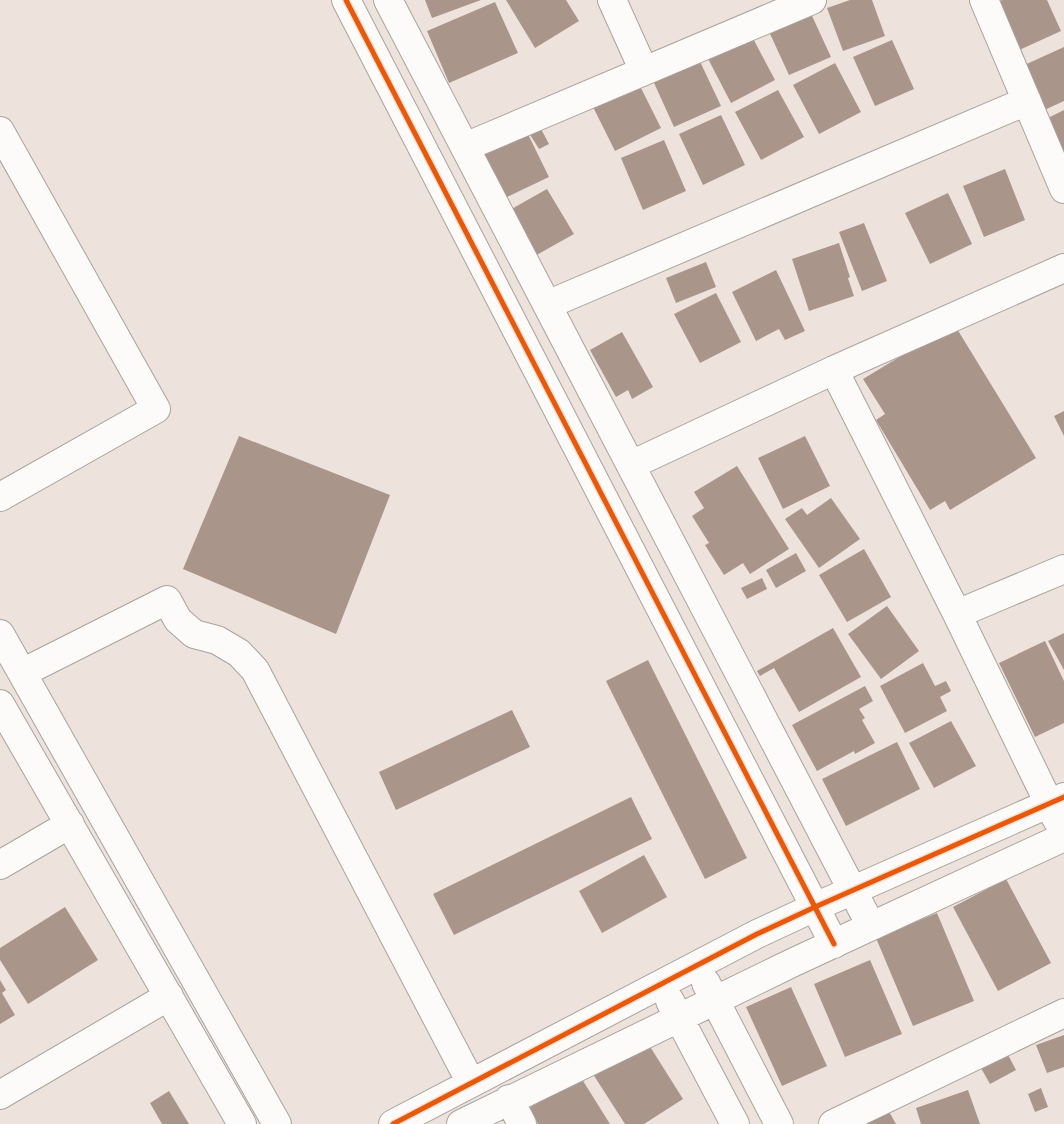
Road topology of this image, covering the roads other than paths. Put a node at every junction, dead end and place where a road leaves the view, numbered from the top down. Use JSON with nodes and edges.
{"nodes":[{"id":1,"x":346,"y":0,"type":"edge"},
{"id":2,"x":388,"y":0,"type":"edge"},
{"id":3,"x":612,"y":0,"type":"edge"},
{"id":4,"x":812,"y":0,"type":"edge"},
{"id":5,"x":984,"y":0,"type":"edge"},
{"id":6,"x":644,"y":71,"type":"junction"},
{"id":7,"x":1027,"y":102,"type":"junction"},
{"id":8,"x":0,"y":131,"type":"edge"},
{"id":9,"x":465,"y":147,"type":"junction"},
{"id":10,"x":1064,"y":189,"type":"edge"},
{"id":11,"x":1064,"y":268,"type":"edge"},
{"id":12,"x":547,"y":305,"type":"junction"},
{"id":13,"x":834,"y":370,"type":"junction"},
{"id":14,"x":630,"y":464,"type":"junction"},
{"id":15,"x":0,"y":497,"type":"edge"},
{"id":16,"x":1064,"y":569,"type":"edge"},
{"id":17,"x":957,"y":614,"type":"junction"},
{"id":18,"x":0,"y":634,"type":"edge"},
{"id":19,"x":22,"y":673,"type":"junction"},
{"id":20,"x":0,"y":704,"type":"edge"},
{"id":21,"x":1056,"y":801,"type":"edge"},
{"id":22,"x":70,"y":824,"type":"junction"},
{"id":23,"x":1064,"y":836,"type":"edge"},
{"id":24,"x":0,"y":865,"type":"edge"},
{"id":25,"x":852,"y":890,"type":"junction"},
{"id":26,"x":815,"y":907,"type":"junction"},
{"id":27,"x":871,"y":926,"type":"junction"},
{"id":28,"x":834,"y":944,"type":"junction"},
{"id":29,"x":697,"y":965,"type":"junction"},
{"id":30,"x":662,"y":984,"type":"junction"},
{"id":31,"x":169,"y":996,"type":"junction"},
{"id":32,"x":715,"y":1000,"type":"junction"},
{"id":33,"x":1064,"y":1013,"type":"edge"},
{"id":34,"x":679,"y":1017,"type":"junction"},
{"id":35,"x":471,"y":1083,"type":"junction"},
{"id":36,"x":0,"y":1096,"type":"edge"},
{"id":37,"x":509,"y":1099,"type":"junction"},
{"id":38,"x":242,"y":1124,"type":"edge"},
{"id":39,"x":278,"y":1124,"type":"edge"},
{"id":40,"x":393,"y":1124,"type":"edge"},
{"id":41,"x":461,"y":1124,"type":"edge"},
{"id":42,"x":522,"y":1124,"type":"edge"},
{"id":43,"x":735,"y":1124,"type":"edge"},
{"id":44,"x":779,"y":1124,"type":"edge"},
{"id":45,"x":833,"y":1124,"type":"edge"}],
"edges":[{"from":1,"to":26,"type":"street"},
{"from":2,"to":9,"type":"street"},
{"from":3,"to":6,"type":"street"},
{"from":4,"to":6,"type":"street"},
{"from":5,"to":7,"type":"street"},
{"from":6,"to":9,"type":"street"},
{"from":7,"to":10,"type":"street"},
{"from":7,"to":12,"type":"street"},
{"from":8,"to":15,"type":"street"},
{"from":9,"to":12,"type":"street"},
{"from":11,"to":13,"type":"street"},
{"from":12,"to":14,"type":"street"},
{"from":13,"to":14,"type":"street"},
{"from":13,"to":17,"type":"street"},
{"from":14,"to":25,"type":"street"},
{"from":16,"to":17,"type":"street"},
{"from":17,"to":21,"type":"street"},
{"from":18,"to":19,"type":"street"},
{"from":19,"to":35,"type":"street"},
{"from":19,"to":39,"type":"street"},
{"from":20,"to":22,"type":"street"},
{"from":21,"to":23,"type":"street"},
{"from":21,"to":25,"type":"street"},
{"from":22,"to":24,"type":"street"},
{"from":22,"to":31,"type":"street"},
{"from":23,"to":27,"type":"street"},
{"from":25,"to":26,"type":"street"},
{"from":25,"to":27,"type":"street"},
{"from":26,"to":28,"type":"street"},
{"from":26,"to":29,"type":"street"},
{"from":27,"to":28,"type":"street"},
{"from":28,"to":32,"type":"street"},
{"from":29,"to":30,"type":"street"},
{"from":29,"to":32,"type":"street"},
{"from":30,"to":34,"type":"street"},
{"from":30,"to":35,"type":"street"},
{"from":31,"to":36,"type":"street"},
{"from":31,"to":38,"type":"street"},
{"from":32,"to":34,"type":"street"},
{"from":32,"to":44,"type":"street"},
{"from":33,"to":45,"type":"street"},
{"from":34,"to":37,"type":"street"},
{"from":34,"to":43,"type":"street"},
{"from":35,"to":40,"type":"street"},
{"from":37,"to":41,"type":"street"},
{"from":37,"to":42,"type":"street"}]}
